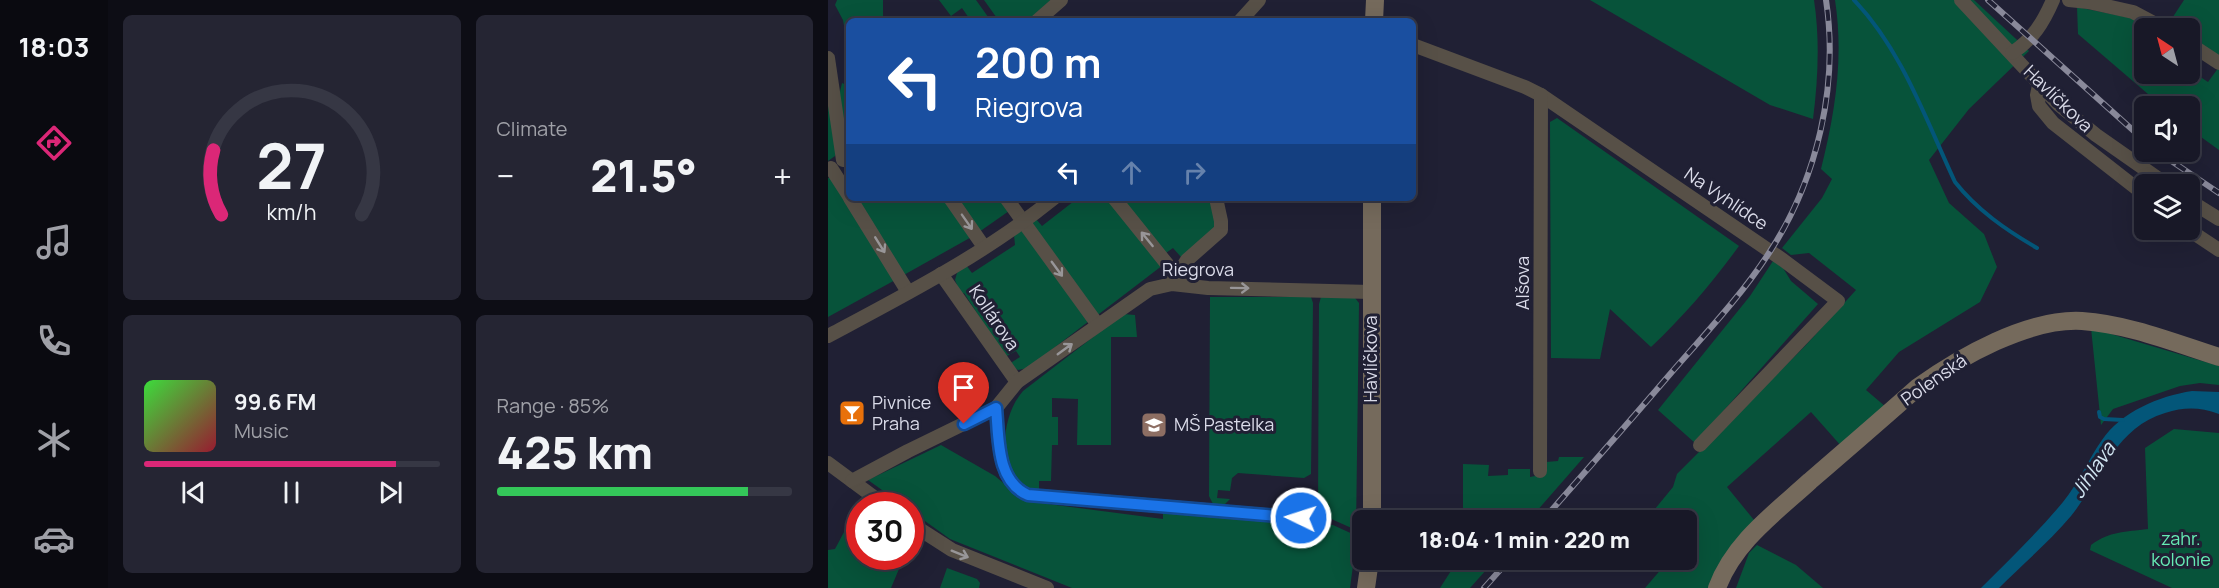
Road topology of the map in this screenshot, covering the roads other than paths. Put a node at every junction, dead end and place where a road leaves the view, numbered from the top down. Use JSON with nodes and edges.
{"nodes":[{"id":1,"x":1061,"y":0,"type":"edge"},
{"id":2,"x":1259,"y":0,"type":"edge"},
{"id":3,"x":1375,"y":0,"type":"edge"},
{"id":4,"x":1961,"y":0,"type":"edge"},
{"id":5,"x":2053,"y":0,"type":"edge"},
{"id":6,"x":2069,"y":0,"type":"edge"},
{"id":7,"x":1040,"y":18,"type":"edge"},
{"id":8,"x":1243,"y":18,"type":"edge"},
{"id":9,"x":1374,"y":18,"type":"edge"},
{"id":10,"x":2144,"y":18,"type":"edge"},
{"id":11,"x":1416,"y":46,"type":"edge"},
{"id":12,"x":2200,"y":51,"type":"edge"},
{"id":13,"x":2012,"y":53,"type":"junction"},
{"id":14,"x":828,"y":58,"type":"edge"},
{"id":15,"x":2219,"y":63,"type":"edge"},
{"id":16,"x":2039,"y":85,"type":"junction"},
{"id":17,"x":1541,"y":95,"type":"junction"},
{"id":18,"x":838,"y":164,"type":"edge"},
{"id":19,"x":2152,"y":174,"type":"edge"},
{"id":20,"x":846,"y":186,"type":"edge"},
{"id":21,"x":2134,"y":186,"type":"edge"},
{"id":22,"x":852,"y":201,"type":"edge"},
{"id":23,"x":952,"y":201,"type":"edge"},
{"id":24,"x":1008,"y":201,"type":"edge"},
{"id":25,"x":1047,"y":201,"type":"edge"},
{"id":26,"x":1116,"y":201,"type":"edge"},
{"id":27,"x":1217,"y":201,"type":"edge"},
{"id":28,"x":1372,"y":201,"type":"edge"},
{"id":29,"x":2200,"y":207,"type":"edge"},
{"id":30,"x":2219,"y":219,"type":"edge"},
{"id":31,"x":1022,"y":222,"type":"junction"},
{"id":32,"x":2200,"y":237,"type":"edge"},
{"id":33,"x":984,"y":247,"type":"junction"},
{"id":34,"x":2219,"y":250,"type":"edge"},
{"id":35,"x":941,"y":274,"type":"junction"},
{"id":36,"x":1172,"y":284,"type":"junction"},
{"id":37,"x":908,"y":292,"type":"junction"},
{"id":38,"x":1371,"y":292,"type":"junction"},
{"id":39,"x":1098,"y":325,"type":"junction"},
{"id":40,"x":828,"y":336,"type":"edge"},
{"id":41,"x":2219,"y":357,"type":"edge"},
{"id":42,"x":1017,"y":382,"type":"junction"},
{"id":43,"x":996,"y":408,"type":"junction"},
{"id":44,"x":1700,"y":445,"type":"dead end"},
{"id":45,"x":828,"y":463,"type":"edge"},
{"id":46,"x":1540,"y":471,"type":"dead end"},
{"id":47,"x":852,"y":481,"type":"junction"},
{"id":48,"x":867,"y":492,"type":"edge"},
{"id":49,"x":1372,"y":510,"type":"edge"},
{"id":50,"x":1315,"y":519,"type":"dead end"},
{"id":51,"x":924,"y":532,"type":"edge"},
{"id":52,"x":1369,"y":570,"type":"edge"},
{"id":53,"x":1040,"y":587,"type":"edge"},
{"id":54,"x":1366,"y":588,"type":"edge"},
{"id":55,"x":1717,"y":588,"type":"edge"}],
"edges":[{"from":1,"to":7,"type":"street"},
{"from":2,"to":8,"type":"street"},
{"from":3,"to":9,"type":"street"},
{"from":4,"to":13,"type":"street","name":"Havlíčkova"},
{"from":5,"to":13,"type":"street"},
{"from":6,"to":10,"type":"street"},
{"from":11,"to":17,"type":"street","name":"Na Vyhlídce"},
{"from":12,"to":15,"type":"street"},
{"from":13,"to":16,"type":"street","name":"Havlíčkova"},
{"from":14,"to":18,"type":"street"},
{"from":16,"to":19,"type":"street","name":"Havlíčkova"},
{"from":16,"to":21,"type":"street"},
{"from":17,"to":44,"type":"street","name":"Na Vyhlídce"},
{"from":17,"to":46,"type":"street","name":"Alšova"},
{"from":18,"to":20,"type":"street"},
{"from":22,"to":37,"type":"street","one_way":true},
{"from":23,"to":33,"type":"street","one_way":true},
{"from":24,"to":31,"type":"street"},
{"from":25,"to":31,"type":"street"},
{"from":36,"to":26,"type":"street","one_way":true},
{"from":27,"to":36,"type":"street"},
{"from":28,"to":38,"type":"street","name":"Havlíčkova"},
{"from":29,"to":30,"type":"street"},
{"from":31,"to":33,"type":"street"},
{"from":31,"to":39,"type":"street","one_way":true},
{"from":32,"to":34,"type":"street"},
{"from":33,"to":35,"type":"street"},
{"from":35,"to":37,"type":"street"},
{"from":35,"to":42,"type":"street","name":"Kollárova"},
{"from":36,"to":38,"type":"street","name":"Riegrova","one_way":true},
{"from":36,"to":39,"type":"street","name":"Riegrova"},
{"from":37,"to":40,"type":"street"},
{"from":38,"to":49,"type":"street","name":"Havlíčkova"},
{"from":42,"to":39,"type":"street","name":"Riegrova","one_way":true},
{"from":41,"to":55,"type":"street","name":"Polenská"},
{"from":42,"to":43,"type":"street","name":"Riegrova"},
{"from":43,"to":47,"type":"street","name":"Riegrova"},
{"from":43,"to":50,"type":"street"},
{"from":45,"to":47,"type":"street"},
{"from":47,"to":48,"type":"street"},
{"from":51,"to":53,"type":"street","one_way":true},
{"from":52,"to":54,"type":"street"}]}
